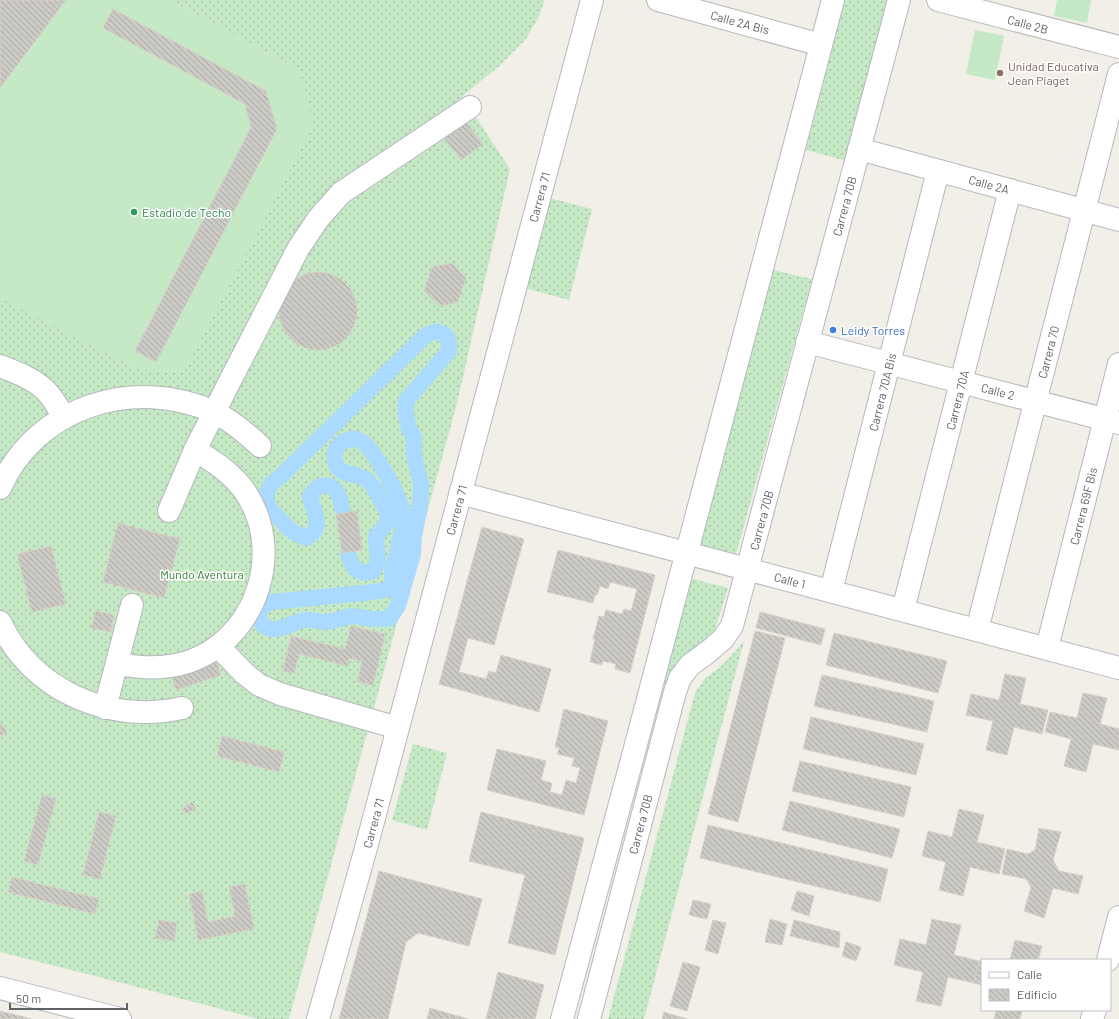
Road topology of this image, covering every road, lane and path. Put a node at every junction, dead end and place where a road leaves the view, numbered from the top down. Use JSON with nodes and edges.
{"nodes":[{"id":1,"x":592,"y":0,"type":"edge"},
{"id":2,"x":658,"y":0,"type":"edge"},
{"id":3,"x":833,"y":0,"type":"edge"},
{"id":4,"x":899,"y":0,"type":"edge"},
{"id":5,"x":938,"y":0,"type":"edge"},
{"id":6,"x":821,"y":45,"type":"junction"},
{"id":7,"x":1119,"y":47,"type":"edge"},
{"id":8,"x":1119,"y":74,"type":"edge"},
{"id":9,"x":470,"y":107,"type":"dead end"},
{"id":10,"x":859,"y":149,"type":"junction"},
{"id":11,"x":938,"y":170,"type":"junction"},
{"id":12,"x":1010,"y":190,"type":"junction"},
{"id":13,"x":1084,"y":210,"type":"junction"},
{"id":14,"x":1119,"y":220,"type":"edge"},
{"id":15,"x":807,"y":342,"type":"junction"},
{"id":16,"x":889,"y":364,"type":"junction"},
{"id":17,"x":1119,"y":364,"type":"edge"},
{"id":18,"x":0,"y":366,"type":"edge"},
{"id":19,"x":962,"y":382,"type":"junction"},
{"id":20,"x":1035,"y":401,"type":"junction"},
{"id":21,"x":214,"y":412,"type":"junction"},
{"id":22,"x":64,"y":417,"type":"junction"},
{"id":23,"x":1112,"y":422,"type":"edge"},
{"id":24,"x":260,"y":446,"type":"dead end"},
{"id":25,"x":196,"y":450,"type":"junction"},
{"id":26,"x":0,"y":488,"type":"edge"},
{"id":27,"x":460,"y":493,"type":"junction"},
{"id":28,"x":169,"y":511,"type":"dead end"},
{"id":29,"x":686,"y":553,"type":"junction"},
{"id":30,"x":748,"y":569,"type":"junction"},
{"id":31,"x":831,"y":591,"type":"junction"},
{"id":32,"x":132,"y":605,"type":"dead end"},
{"id":33,"x":903,"y":610,"type":"junction"},
{"id":34,"x":0,"y":622,"type":"edge"},
{"id":35,"x":977,"y":630,"type":"junction"},
{"id":36,"x":218,"y":646,"type":"junction"},
{"id":37,"x":1047,"y":648,"type":"junction"},
{"id":38,"x":118,"y":664,"type":"junction"},
{"id":39,"x":1118,"y":665,"type":"edge"},
{"id":40,"x":105,"y":708,"type":"junction"},
{"id":41,"x":182,"y":708,"type":"dead end"},
{"id":42,"x":398,"y":728,"type":"junction"},
{"id":43,"x":1119,"y":918,"type":"edge"},
{"id":44,"x":1108,"y":959,"type":"edge"},
{"id":45,"x":0,"y":988,"type":"edge"},
{"id":46,"x":120,"y":1019,"type":"edge"},
{"id":47,"x":318,"y":1019,"type":"edge"},
{"id":48,"x":562,"y":1019,"type":"edge"},
{"id":49,"x":589,"y":1019,"type":"edge"}],
"edges":[{"from":1,"to":27,"type":"street","name":"Carrera 71"},
{"from":2,"to":6,"type":"street","name":"Calle 2A Bis"},
{"from":3,"to":6,"type":"street","name":"Carrera 70B"},
{"from":4,"to":10,"type":"street","name":"Carrera 70B"},
{"from":5,"to":7,"type":"street","name":"Calle 2B"},
{"from":6,"to":29,"type":"street","name":"Carrera 70B"},
{"from":8,"to":13,"type":"street","name":"Carrera 70"},
{"from":9,"to":21,"type":"street"},
{"from":10,"to":11,"type":"street","name":"Calle 2A"},
{"from":10,"to":15,"type":"street","name":"Carrera 70B"},
{"from":11,"to":12,"type":"street","name":"Calle 2A"},
{"from":11,"to":16,"type":"street","name":"Carrera 70A Bis"},
{"from":12,"to":13,"type":"street","name":"Calle 2A"},
{"from":12,"to":19,"type":"street","name":"Carrera 70A"},
{"from":13,"to":14,"type":"street","name":"Calle 2A"},
{"from":13,"to":20,"type":"street","name":"Carrera 70"},
{"from":15,"to":16,"type":"street","name":"Calle 2"},
{"from":15,"to":30,"type":"street","name":"Carrera 70B"},
{"from":16,"to":19,"type":"street","name":"Calle 2"},
{"from":16,"to":31,"type":"street","name":"Carrera 70A Bis"},
{"from":17,"to":23,"type":"street","name":"Carrera 69F Bis"},
{"from":18,"to":22,"type":"street"},
{"from":19,"to":20,"type":"street","name":"Calle 2"},
{"from":19,"to":33,"type":"street","name":"Carrera 70A"},
{"from":20,"to":23,"type":"street","name":"Calle 2"},
{"from":20,"to":35,"type":"street","name":"Carrera 70"},
{"from":21,"to":22,"type":"street"},
{"from":21,"to":24,"type":"street"},
{"from":21,"to":25,"type":"street"},
{"from":22,"to":26,"type":"street"},
{"from":23,"to":37,"type":"street","name":"Carrera 69F Bis"},
{"from":25,"to":28,"type":"street"},
{"from":25,"to":36,"type":"street"},
{"from":27,"to":29,"type":"street","name":"Calle 1"},
{"from":27,"to":42,"type":"street","name":"Carrera 71"},
{"from":29,"to":30,"type":"street","name":"Calle 1"},
{"from":29,"to":48,"type":"street","name":"Carrera 70B"},
{"from":30,"to":31,"type":"street","name":"Calle 1"},
{"from":30,"to":49,"type":"street","name":"Carrera 70B"},
{"from":31,"to":33,"type":"street","name":"Calle 1"},
{"from":32,"to":38,"type":"street"},
{"from":33,"to":35,"type":"street","name":"Calle 1"},
{"from":34,"to":40,"type":"street"},
{"from":35,"to":37,"type":"street","name":"Calle 1"},
{"from":36,"to":38,"type":"street"},
{"from":36,"to":42,"type":"street"},
{"from":37,"to":39,"type":"street","name":"Calle 1"},
{"from":38,"to":40,"type":"street"},
{"from":40,"to":41,"type":"street"},
{"from":42,"to":47,"type":"street","name":"Carrera 71"},
{"from":43,"to":44,"type":"street"},
{"from":45,"to":46,"type":"street"}]}
